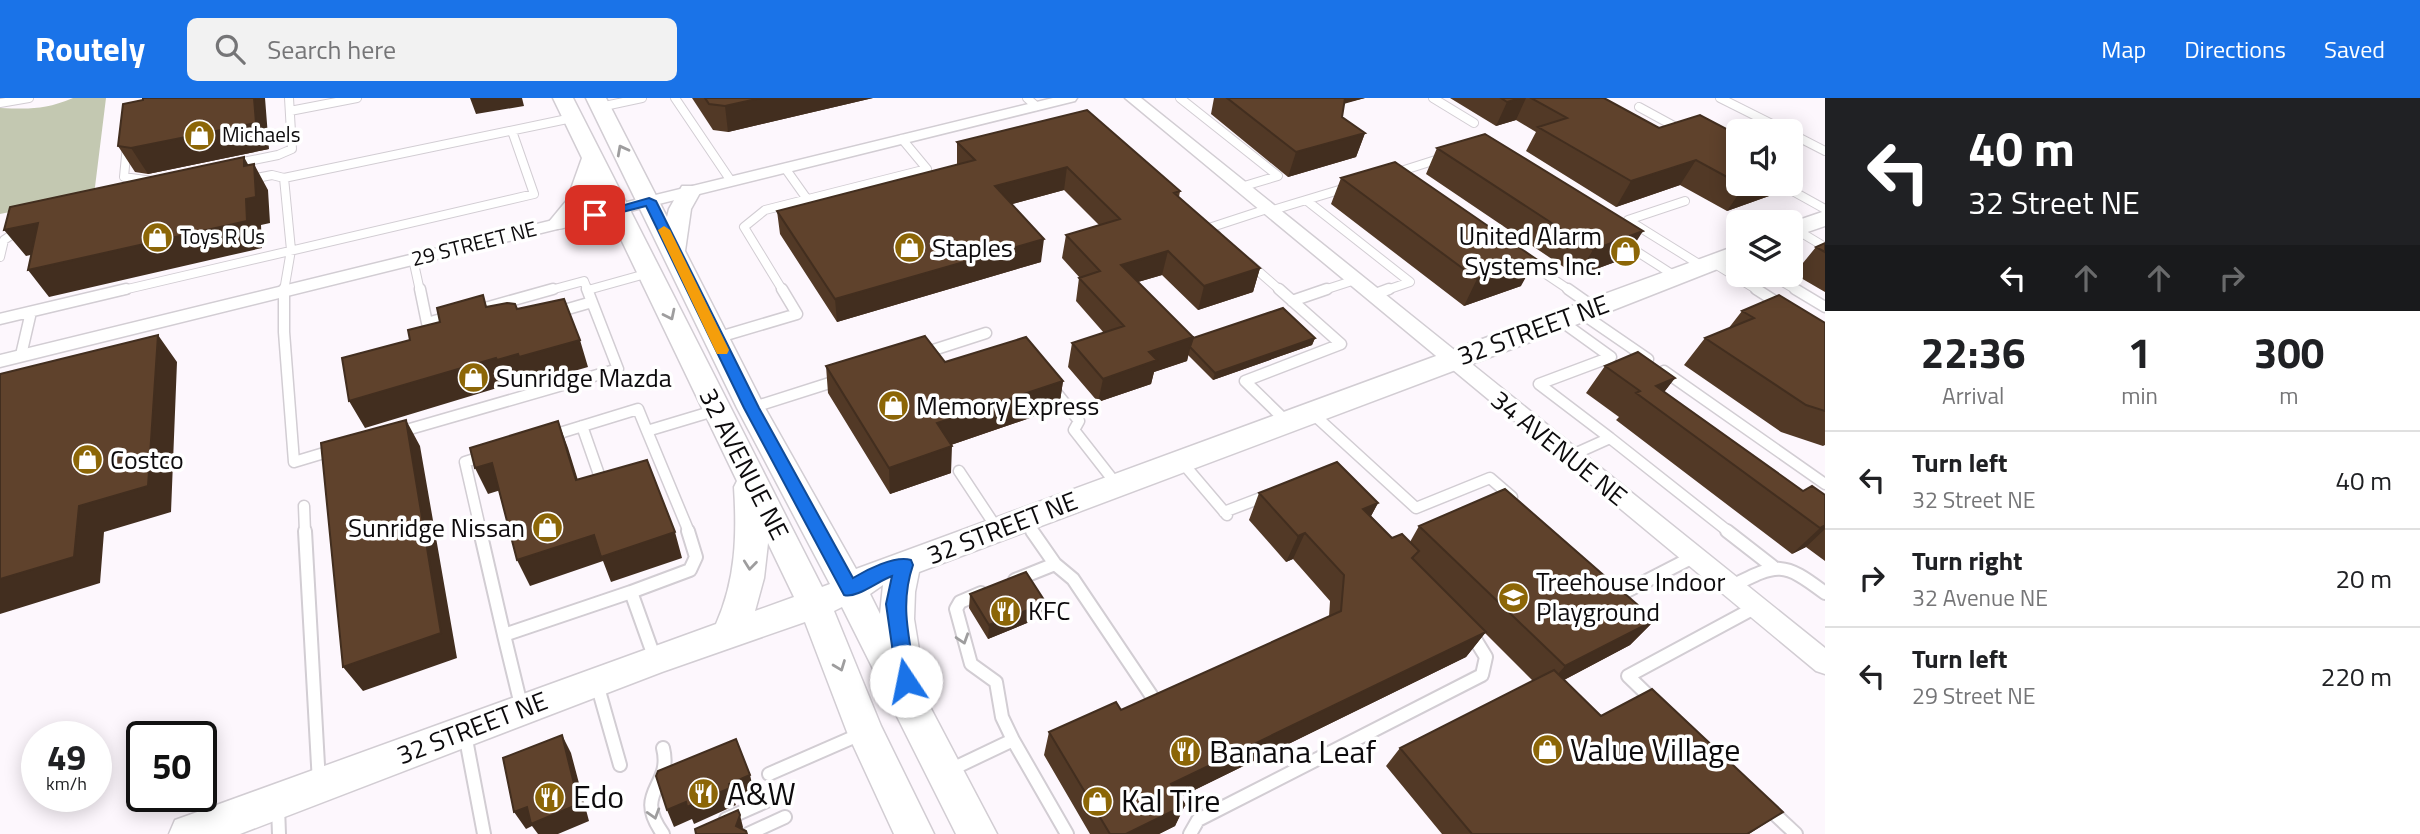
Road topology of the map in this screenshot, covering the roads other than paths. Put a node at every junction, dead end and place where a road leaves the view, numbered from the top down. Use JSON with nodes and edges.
{"nodes":[{"id":1,"x":29,"y":98,"type":"edge"},
{"id":2,"x":289,"y":98,"type":"edge"},
{"id":3,"x":358,"y":98,"type":"edge"},
{"id":4,"x":563,"y":98,"type":"edge"},
{"id":5,"x":642,"y":98,"type":"edge"},
{"id":6,"x":676,"y":98,"type":"edge"},
{"id":7,"x":1070,"y":98,"type":"edge"},
{"id":8,"x":1132,"y":98,"type":"edge"},
{"id":9,"x":1180,"y":98,"type":"edge"},
{"id":10,"x":1433,"y":98,"type":"edge"},
{"id":11,"x":1720,"y":98,"type":"edge"},
{"id":12,"x":598,"y":102,"type":"edge"},
{"id":13,"x":1032,"y":102,"type":"edge"},
{"id":14,"x":0,"y":103,"type":"edge"},
{"id":15,"x":1639,"y":107,"type":"dead end"},
{"id":16,"x":290,"y":111,"type":"junction"},
{"id":17,"x":572,"y":118,"type":"junction"},
{"id":18,"x":1762,"y":119,"type":"edge"},
{"id":19,"x":1474,"y":123,"type":"dead end"},
{"id":20,"x":512,"y":131,"type":"junction"},
{"id":21,"x":1694,"y":137,"type":"edge"},
{"id":22,"x":128,"y":138,"type":"edge"},
{"id":23,"x":902,"y":139,"type":"junction"},
{"id":24,"x":1803,"y":140,"type":"edge"},
{"id":25,"x":1825,"y":151,"type":"edge"},
{"id":26,"x":1448,"y":156,"type":"edge"},
{"id":27,"x":592,"y":159,"type":"junction"},
{"id":28,"x":226,"y":165,"type":"edge"},
{"id":29,"x":785,"y":168,"type":"junction"},
{"id":30,"x":1398,"y":172,"type":"junction"},
{"id":31,"x":1385,"y":176,"type":"edge"},
{"id":32,"x":284,"y":178,"type":"junction"},
{"id":33,"x":161,"y":179,"type":"edge"},
{"id":34,"x":1409,"y":180,"type":"edge"},
{"id":35,"x":239,"y":181,"type":"edge"},
{"id":36,"x":731,"y":181,"type":"junction"},
{"id":37,"x":1359,"y":184,"type":"edge"},
{"id":38,"x":1241,"y":187,"type":"junction"},
{"id":39,"x":690,"y":191,"type":"junction"},
{"id":40,"x":1802,"y":196,"type":"edge"},
{"id":41,"x":807,"y":199,"type":"junction"},
{"id":42,"x":1306,"y":200,"type":"junction"},
{"id":43,"x":649,"y":201,"type":"junction"},
{"id":44,"x":1685,"y":201,"type":"dead end"},
{"id":45,"x":1825,"y":209,"type":"edge"},
{"id":46,"x":617,"y":210,"type":"junction"},
{"id":47,"x":1268,"y":210,"type":"junction"},
{"id":48,"x":1825,"y":218,"type":"edge"},
{"id":49,"x":560,"y":223,"type":"junction"},
{"id":50,"x":1803,"y":226,"type":"edge"},
{"id":51,"x":23,"y":228,"type":"edge"},
{"id":52,"x":1608,"y":233,"type":"edge"},
{"id":53,"x":1803,"y":236,"type":"edge"},
{"id":54,"x":1219,"y":237,"type":"edge"},
{"id":55,"x":1825,"y":247,"type":"edge"},
{"id":56,"x":674,"y":249,"type":"junction"},
{"id":57,"x":291,"y":250,"type":"junction"},
{"id":58,"x":1240,"y":255,"type":"edge"},
{"id":59,"x":1518,"y":255,"type":"edge"},
{"id":60,"x":0,"y":257,"type":"edge"},
{"id":61,"x":1725,"y":257,"type":"edge"},
{"id":62,"x":413,"y":260,"type":"junction"},
{"id":63,"x":649,"y":273,"type":"junction"},
{"id":64,"x":1675,"y":276,"type":"junction"},
{"id":65,"x":1355,"y":281,"type":"junction"},
{"id":66,"x":1791,"y":287,"type":"edge"},
{"id":67,"x":588,"y":290,"type":"junction"},
{"id":68,"x":284,"y":291,"type":"junction"},
{"id":69,"x":1373,"y":295,"type":"junction"},
{"id":70,"x":1292,"y":301,"type":"junction"},
{"id":71,"x":592,"y":302,"type":"junction"},
{"id":72,"x":502,"y":303,"type":"junction"},
{"id":73,"x":1825,"y":307,"type":"edge"},
{"id":74,"x":31,"y":312,"type":"junction"},
{"id":75,"x":1793,"y":312,"type":"edge"},
{"id":76,"x":505,"y":314,"type":"edge"},
{"id":77,"x":1579,"y":314,"type":"junction"},
{"id":78,"x":544,"y":315,"type":"edge"},
{"id":79,"x":0,"y":319,"type":"edge"},
{"id":80,"x":986,"y":333,"type":"dead end"},
{"id":81,"x":716,"y":338,"type":"junction"},
{"id":82,"x":21,"y":355,"type":"junction"},
{"id":83,"x":918,"y":355,"type":"edge"},
{"id":84,"x":1451,"y":360,"type":"junction"},
{"id":85,"x":0,"y":361,"type":"edge"},
{"id":86,"x":848,"y":377,"type":"edge"},
{"id":87,"x":1046,"y":379,"type":"edge"},
{"id":88,"x":751,"y":408,"type":"junction"},
{"id":89,"x":717,"y":410,"type":"junction"},
{"id":90,"x":1299,"y":416,"type":"junction"},
{"id":91,"x":582,"y":426,"type":"junction"},
{"id":92,"x":648,"y":431,"type":"junction"},
{"id":93,"x":385,"y":436,"type":"edge"},
{"id":94,"x":543,"y":438,"type":"edge"},
{"id":95,"x":1610,"y":439,"type":"junction"},
{"id":96,"x":346,"y":447,"type":"edge"},
{"id":97,"x":491,"y":454,"type":"edge"},
{"id":98,"x":1570,"y":456,"type":"junction"},
{"id":99,"x":1181,"y":461,"type":"junction"},
{"id":100,"x":959,"y":471,"type":"dead end"},
{"id":101,"x":748,"y":472,"type":"junction"},
{"id":102,"x":1825,"y":484,"type":"edge"},
{"id":103,"x":1117,"y":485,"type":"junction"},
{"id":104,"x":1285,"y":488,"type":"edge"},
{"id":105,"x":618,"y":490,"type":"edge"},
{"id":106,"x":1520,"y":505,"type":"edge"},
{"id":107,"x":304,"y":506,"type":"dead end"},
{"id":108,"x":1025,"y":520,"type":"junction"},
{"id":109,"x":999,"y":530,"type":"junction"},
{"id":110,"x":1693,"y":557,"type":"junction"},
{"id":111,"x":1055,"y":564,"type":"junction"},
{"id":112,"x":905,"y":565,"type":"junction"},
{"id":113,"x":1772,"y":566,"type":"junction"},
{"id":114,"x":1601,"y":576,"type":"edge"},
{"id":115,"x":1730,"y":587,"type":"junction"},
{"id":116,"x":850,"y":590,"type":"junction"},
{"id":117,"x":631,"y":592,"type":"junction"},
{"id":118,"x":1825,"y":593,"type":"edge"},
{"id":119,"x":814,"y":603,"type":"junction"},
{"id":120,"x":1755,"y":607,"type":"junction"},
{"id":121,"x":1458,"y":619,"type":"edge"},
{"id":122,"x":729,"y":633,"type":"junction"},
{"id":123,"x":504,"y":635,"type":"junction"},
{"id":124,"x":655,"y":659,"type":"junction"},
{"id":125,"x":1825,"y":663,"type":"edge"},
{"id":126,"x":597,"y":681,"type":"junction"},
{"id":127,"x":1151,"y":695,"type":"edge"},
{"id":128,"x":911,"y":705,"type":"junction"},
{"id":129,"x":522,"y":709,"type":"junction"},
{"id":130,"x":1667,"y":713,"type":"edge"},
{"id":131,"x":465,"y":731,"type":"junction"},
{"id":132,"x":865,"y":732,"type":"junction"},
{"id":133,"x":1013,"y":740,"type":"junction"},
{"id":134,"x":663,"y":748,"type":"dead end"},
{"id":135,"x":620,"y":765,"type":"dead end"},
{"id":136,"x":945,"y":772,"type":"junction"},
{"id":137,"x":769,"y":774,"type":"dead end"},
{"id":138,"x":320,"y":786,"type":"junction"},
{"id":139,"x":778,"y":796,"type":"dead end"},
{"id":140,"x":1757,"y":797,"type":"edge"},
{"id":141,"x":278,"y":817,"type":"edge"},
{"id":142,"x":786,"y":817,"type":"dead end"},
{"id":143,"x":716,"y":823,"type":"edge"},
{"id":144,"x":189,"y":834,"type":"edge"},
{"id":145,"x":484,"y":834,"type":"edge"},
{"id":146,"x":663,"y":834,"type":"edge"},
{"id":147,"x":748,"y":834,"type":"edge"},
{"id":148,"x":914,"y":834,"type":"edge"},
{"id":149,"x":977,"y":834,"type":"edge"},
{"id":150,"x":1067,"y":834,"type":"edge"},
{"id":151,"x":1190,"y":834,"type":"edge"},
{"id":152,"x":1796,"y":834,"type":"edge"}],
"edges":[{"from":1,"to":14,"type":"lane"},
{"from":2,"to":16,"type":"lane"},
{"from":3,"to":16,"type":"lane"},
{"from":4,"to":17,"type":"main road","name":"32 AVENUE NE"},
{"from":5,"to":12,"type":"lane"},
{"from":6,"to":36,"type":"lane"},
{"from":7,"to":13,"type":"street","name":"29 STREET NE"},
{"from":8,"to":38,"type":"street","name":"34 AVENUE NE"},
{"from":9,"to":38,"type":"lane"},
{"from":10,"to":19,"type":"lane"},
{"from":11,"to":18,"type":"lane"},
{"from":43,"to":12,"type":"main road","name":"32 AVENUE NE","one_way":true},
{"from":13,"to":23,"type":"street","name":"29 STREET NE"},
{"from":15,"to":21,"type":"lane"},
{"from":16,"to":28,"type":"lane"},
{"from":17,"to":20,"type":"lane"},
{"from":17,"to":27,"type":"main road","name":"32 AVENUE NE"},
{"from":20,"to":32,"type":"lane"},
{"from":20,"to":57,"type":"lane"},
{"from":22,"to":33,"type":"lane"},
{"from":23,"to":29,"type":"street","name":"29 STREET NE"},
{"from":23,"to":41,"type":"lane"},
{"from":24,"to":25,"type":"lane"},
{"from":26,"to":30,"type":"lane"},
{"from":27,"to":46,"type":"main road","name":"32 AVENUE NE"},
{"from":27,"to":49,"type":"main road"},
{"from":29,"to":36,"type":"street","name":"29 STREET NE"},
{"from":29,"to":41,"type":"lane"},
{"from":30,"to":31,"type":"lane"},
{"from":30,"to":34,"type":"lane"},
{"from":32,"to":35,"type":"lane"},
{"from":32,"to":57,"type":"lane"},
{"from":36,"to":39,"type":"street","name":"29 STREET NE"},
{"from":37,"to":42,"type":"lane"},
{"from":38,"to":47,"type":"street","name":"34 AVENUE NE"},
{"from":39,"to":43,"type":"street","name":"29 STREET NE"},
{"from":39,"to":56,"type":"main road"},
{"from":40,"to":45,"type":"lane"},
{"from":41,"to":81,"type":"lane"},
{"from":42,"to":47,"type":"lane"},
{"from":42,"to":69,"type":"lane"},
{"from":43,"to":46,"type":"street","name":"29 STREET NE"},
{"from":43,"to":56,"type":"main road","name":"32 AVENUE NE"},
{"from":44,"to":61,"type":"lane"},
{"from":46,"to":49,"type":"street","name":"29 STREET NE"},
{"from":46,"to":63,"type":"main road","name":"32 AVENUE NE"},
{"from":47,"to":54,"type":"lane"},
{"from":47,"to":65,"type":"street","name":"34 AVENUE NE"},
{"from":48,"to":50,"type":"main road"},
{"from":49,"to":62,"type":"street","name":"29 STREET NE"},
{"from":51,"to":60,"type":"lane"},
{"from":52,"to":64,"type":"lane"},
{"from":53,"to":55,"type":"lane"},
{"from":56,"to":81,"type":"main road","name":"32 AVENUE NE"},
{"from":57,"to":68,"type":"lane"},
{"from":57,"to":74,"type":"lane"},
{"from":58,"to":70,"type":"lane"},
{"from":59,"to":77,"type":"lane"},
{"from":61,"to":64,"type":"main road","name":"32 STREET NE"},
{"from":61,"to":75,"type":"lane"},
{"from":62,"to":68,"type":"street","name":"29 STREET NE"},
{"from":62,"to":72,"type":"lane"},
{"from":63,"to":67,"type":"lane"},
{"from":63,"to":89,"type":"main road","name":"32 AVENUE NE","one_way":true},
{"from":64,"to":77,"type":"main road","name":"32 STREET NE"},
{"from":65,"to":69,"type":"street","name":"34 AVENUE NE"},
{"from":65,"to":70,"type":"lane"},
{"from":66,"to":73,"type":"lane"},
{"from":67,"to":71,"type":"lane"},
{"from":67,"to":72,"type":"lane"},
{"from":68,"to":82,"type":"street","name":"29 STREET NE"},
{"from":68,"to":96,"type":"lane"},
{"from":69,"to":84,"type":"street","name":"34 AVENUE NE"},
{"from":70,"to":90,"type":"lane"},
{"from":71,"to":78,"type":"lane"},
{"from":71,"to":93,"type":"lane"},
{"from":72,"to":76,"type":"lane"},
{"from":74,"to":79,"type":"lane"},
{"from":74,"to":82,"type":"lane"},
{"from":77,"to":84,"type":"main road","name":"32 STREET NE"},
{"from":77,"to":95,"type":"lane"},
{"from":77,"to":102,"type":"lane"},
{"from":80,"to":83,"type":"lane"},
{"from":81,"to":88,"type":"main road","name":"32 AVENUE NE"},
{"from":82,"to":85,"type":"street","name":"29 STREET NE"},
{"from":84,"to":90,"type":"main road","name":"32 STREET NE"},
{"from":84,"to":98,"type":"street","name":"34 AVENUE NE"},
{"from":86,"to":88,"type":"lane"},
{"from":87,"to":103,"type":"lane"},
{"from":88,"to":116,"type":"main road","name":"32 AVENUE NE"},
{"from":89,"to":92,"type":"lane"},
{"from":89,"to":101,"type":"main road","name":"32 AVENUE NE"},
{"from":90,"to":99,"type":"main road","name":"32 STREET NE"},
{"from":90,"to":106,"type":"lane"},
{"from":91,"to":92,"type":"lane"},
{"from":91,"to":94,"type":"lane"},
{"from":91,"to":105,"type":"lane"},
{"from":92,"to":117,"type":"lane"},
{"from":95,"to":98,"type":"lane"},
{"from":95,"to":113,"type":"lane"},
{"from":97,"to":123,"type":"lane"},
{"from":98,"to":110,"type":"street","name":"34 AVENUE NE"},
{"from":99,"to":103,"type":"main road","name":"32 STREET NE"},
{"from":99,"to":104,"type":"lane"},
{"from":100,"to":109,"type":"lane"},
{"from":101,"to":119,"type":"main road","name":"32 AVENUE NE"},
{"from":101,"to":122,"type":"main road","one_way":true},
{"from":103,"to":108,"type":"main road","name":"32 STREET NE"},
{"from":107,"to":138,"type":"lane"},
{"from":108,"to":109,"type":"main road","name":"32 STREET NE"},
{"from":108,"to":111,"type":"lane"},
{"from":109,"to":112,"type":"main road","name":"32 STREET NE"},
{"from":110,"to":114,"type":"lane"},
{"from":110,"to":115,"type":"street","name":"34 AVENUE NE"},
{"from":111,"to":127,"type":"lane"},
{"from":111,"to":133,"type":"lane","one_way":true},
{"from":112,"to":116,"type":"main road","name":"32 STREET NE"},
{"from":112,"to":128,"type":"main road"},
{"from":113,"to":115,"type":"lane"},
{"from":113,"to":118,"type":"lane"},
{"from":115,"to":120,"type":"street","name":"34 AVENUE NE"},
{"from":116,"to":119,"type":"main road","name":"32 STREET NE"},
{"from":116,"to":128,"type":"main road","name":"32 AVENUE NE"},
{"from":117,"to":123,"type":"lane"},
{"from":117,"to":124,"type":"lane"},
{"from":119,"to":122,"type":"main road","name":"32 STREET NE"},
{"from":119,"to":132,"type":"main road","name":"32 AVENUE NE","one_way":true},
{"from":120,"to":125,"type":"street","name":"34 AVENUE NE"},
{"from":120,"to":130,"type":"lane"},
{"from":121,"to":151,"type":"lane"},
{"from":122,"to":124,"type":"main road","name":"32 STREET NE"},
{"from":123,"to":129,"type":"lane"},
{"from":124,"to":126,"type":"main road","name":"32 STREET NE"},
{"from":126,"to":129,"type":"main road","name":"32 STREET NE"},
{"from":126,"to":135,"type":"lane"},
{"from":128,"to":136,"type":"main road","name":"32 AVENUE NE"},
{"from":129,"to":131,"type":"main road","name":"32 STREET NE"},
{"from":131,"to":138,"type":"main road","name":"32 STREET NE"},
{"from":131,"to":145,"type":"lane"},
{"from":132,"to":137,"type":"lane"},
{"from":132,"to":148,"type":"main road","name":"32 AVENUE NE"},
{"from":133,"to":136,"type":"lane"},
{"from":133,"to":150,"type":"lane"},
{"from":134,"to":146,"type":"lane","one_way":true},
{"from":136,"to":149,"type":"main road","name":"32 AVENUE NE"},
{"from":138,"to":141,"type":"main road","name":"32 STREET NE"},
{"from":139,"to":143,"type":"lane"},
{"from":140,"to":152,"type":"lane"},
{"from":141,"to":144,"type":"main road","name":"32 STREET NE"},
{"from":142,"to":147,"type":"lane"}]}
